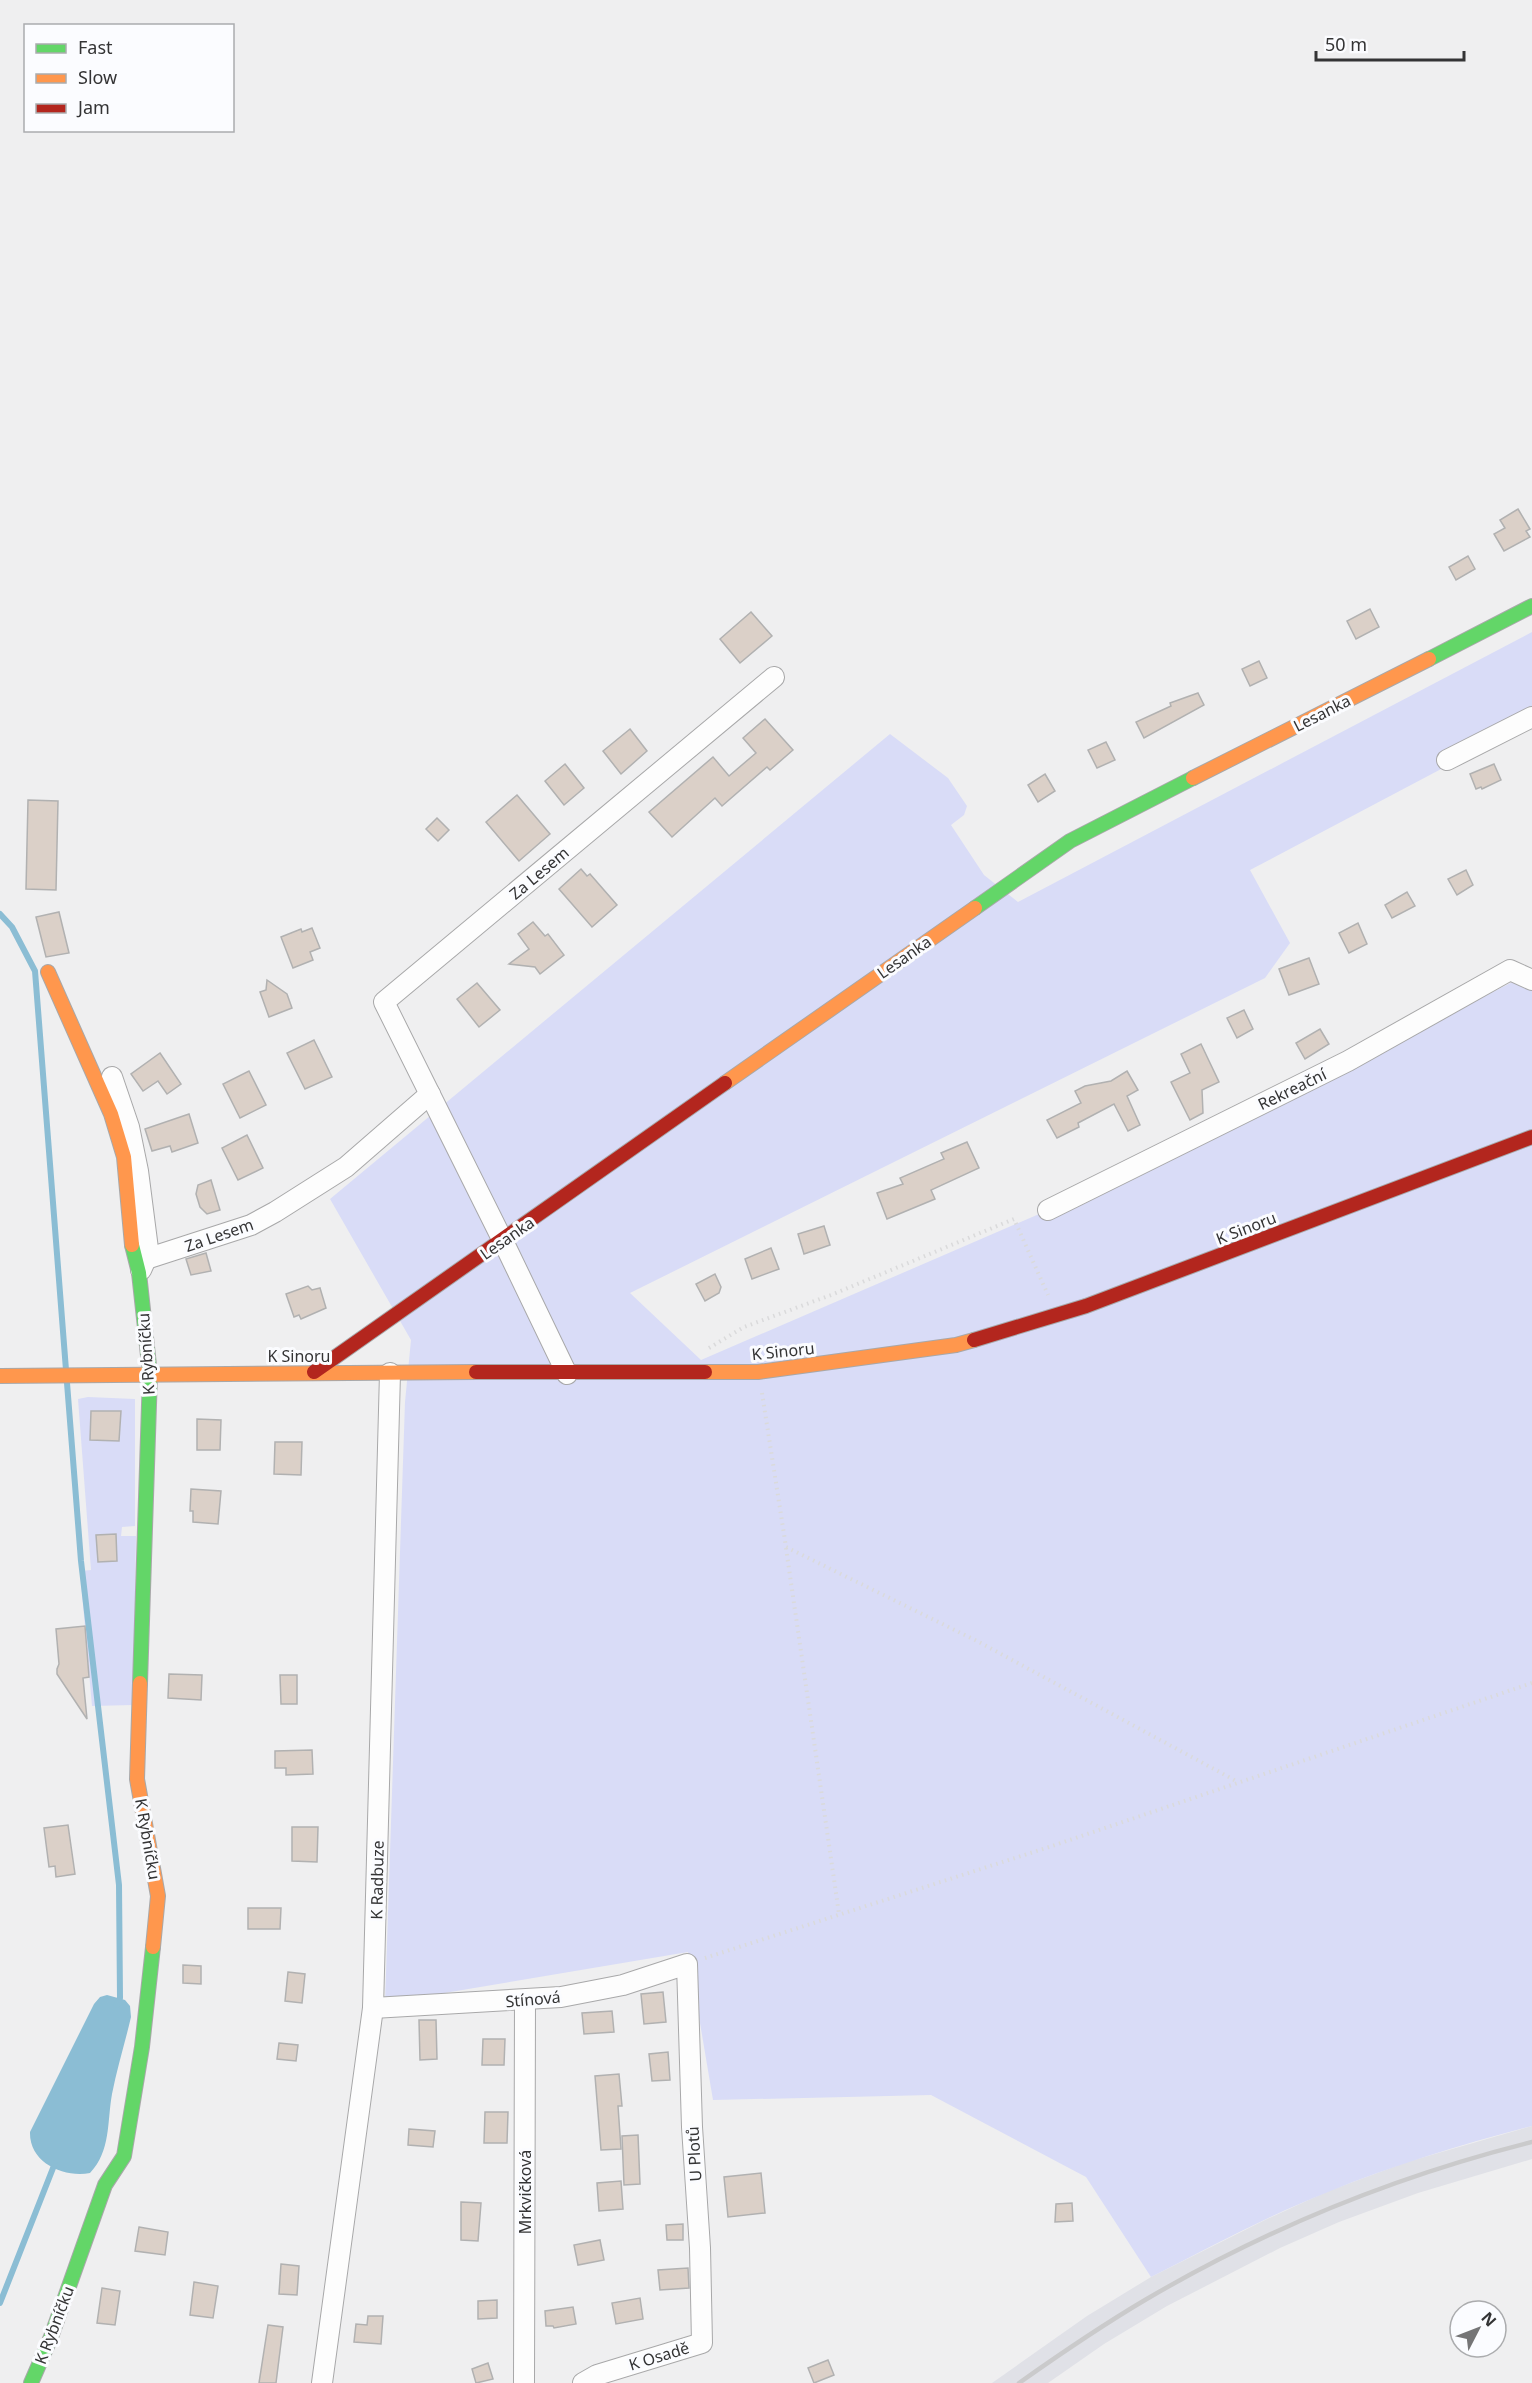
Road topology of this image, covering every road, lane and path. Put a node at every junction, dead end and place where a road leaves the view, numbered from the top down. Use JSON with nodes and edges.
{"nodes":[{"id":1,"x":1532,"y":606,"type":"edge"},
{"id":2,"x":774,"y":677,"type":"dead end"},
{"id":3,"x":1532,"y":717,"type":"edge"},
{"id":4,"x":1447,"y":760,"type":"dead end"},
{"id":5,"x":48,"y":972,"type":"dead end"},
{"id":6,"x":1532,"y":980,"type":"edge"},
{"id":7,"x":112,"y":1077,"type":"dead end"},
{"id":8,"x":430,"y":1094,"type":"junction"},
{"id":9,"x":1532,"y":1137,"type":"edge"},
{"id":10,"x":1048,"y":1210,"type":"dead end"},
{"id":11,"x":503,"y":1241,"type":"junction"},
{"id":12,"x":142,"y":1266,"type":"junction"},
{"id":13,"x":1057,"y":1315,"type":"junction"},
{"id":14,"x":705,"y":1350,"type":"dead end"},
{"id":15,"x":314,"y":1372,"type":"junction"},
{"id":16,"x":758,"y":1372,"type":"junction"},
{"id":17,"x":390,"y":1373,"type":"junction"},
{"id":18,"x":150,"y":1374,"type":"junction"},
{"id":19,"x":567,"y":1374,"type":"junction"},
{"id":20,"x":0,"y":1377,"type":"edge"},
{"id":21,"x":786,"y":1547,"type":"junction"},
{"id":22,"x":1532,"y":1683,"type":"edge"},
{"id":23,"x":1238,"y":1782,"type":"junction"},
{"id":24,"x":839,"y":1914,"type":"junction"},
{"id":25,"x":687,"y":1964,"type":"junction"},
{"id":26,"x":525,"y":2001,"type":"junction"},
{"id":27,"x":374,"y":2008,"type":"junction"},
{"id":28,"x":702,"y":2343,"type":"joint"},
{"id":29,"x":31,"y":2383,"type":"edge"},
{"id":30,"x":322,"y":2383,"type":"edge"},
{"id":31,"x":524,"y":2383,"type":"edge"},
{"id":32,"x":583,"y":2383,"type":"edge"}],
"edges":[{"from":1,"to":11,"type":"street","name":"Lesanka"},
{"from":2,"to":8,"type":"street","name":"Za Lesem"},
{"from":3,"to":4,"type":"street"},
{"from":5,"to":12,"type":"street","name":"K Rybníčku"},
{"from":6,"to":10,"type":"street","name":"Rekreační"},
{"from":7,"to":12,"type":"street","name":"K Rybníčku"},
{"from":8,"to":11,"type":"street","name":"Za Lesem"},
{"from":8,"to":12,"type":"street","name":"Za Lesem"},
{"from":9,"to":13,"type":"street","name":"K Sinoru"},
{"from":11,"to":15,"type":"street","name":"Lesanka"},
{"from":11,"to":19,"type":"street","name":"Za Lesem"},
{"from":12,"to":18,"type":"street","name":"K Rybníčku"},
{"from":13,"to":14,"type":"path"},
{"from":13,"to":16,"type":"street","name":"K Sinoru"},
{"from":15,"to":17,"type":"street","name":"K Sinoru"},
{"from":15,"to":18,"type":"street","name":"K Sinoru"},
{"from":16,"to":19,"type":"street","name":"K Sinoru"},
{"from":16,"to":21,"type":"path"},
{"from":17,"to":19,"type":"street","name":"K Sinoru"},
{"from":17,"to":27,"type":"street","name":"K Radbuze"},
{"from":18,"to":20,"type":"street","name":"K Sinoru"},
{"from":18,"to":29,"type":"street","name":"K Rybníčku"},
{"from":21,"to":23,"type":"path"},
{"from":21,"to":24,"type":"path"},
{"from":22,"to":23,"type":"path"},
{"from":23,"to":24,"type":"path"},
{"from":24,"to":25,"type":"path"},
{"from":25,"to":26,"type":"street","name":"Stínová"},
{"from":25,"to":28,"type":"street","name":"U Plotů"},
{"from":26,"to":27,"type":"street","name":"Stínová"},
{"from":26,"to":31,"type":"street","name":"Mrkvičková"},
{"from":27,"to":30,"type":"street","name":"K Radbuze"},
{"from":28,"to":32,"type":"street","name":"K Osadě"}]}
